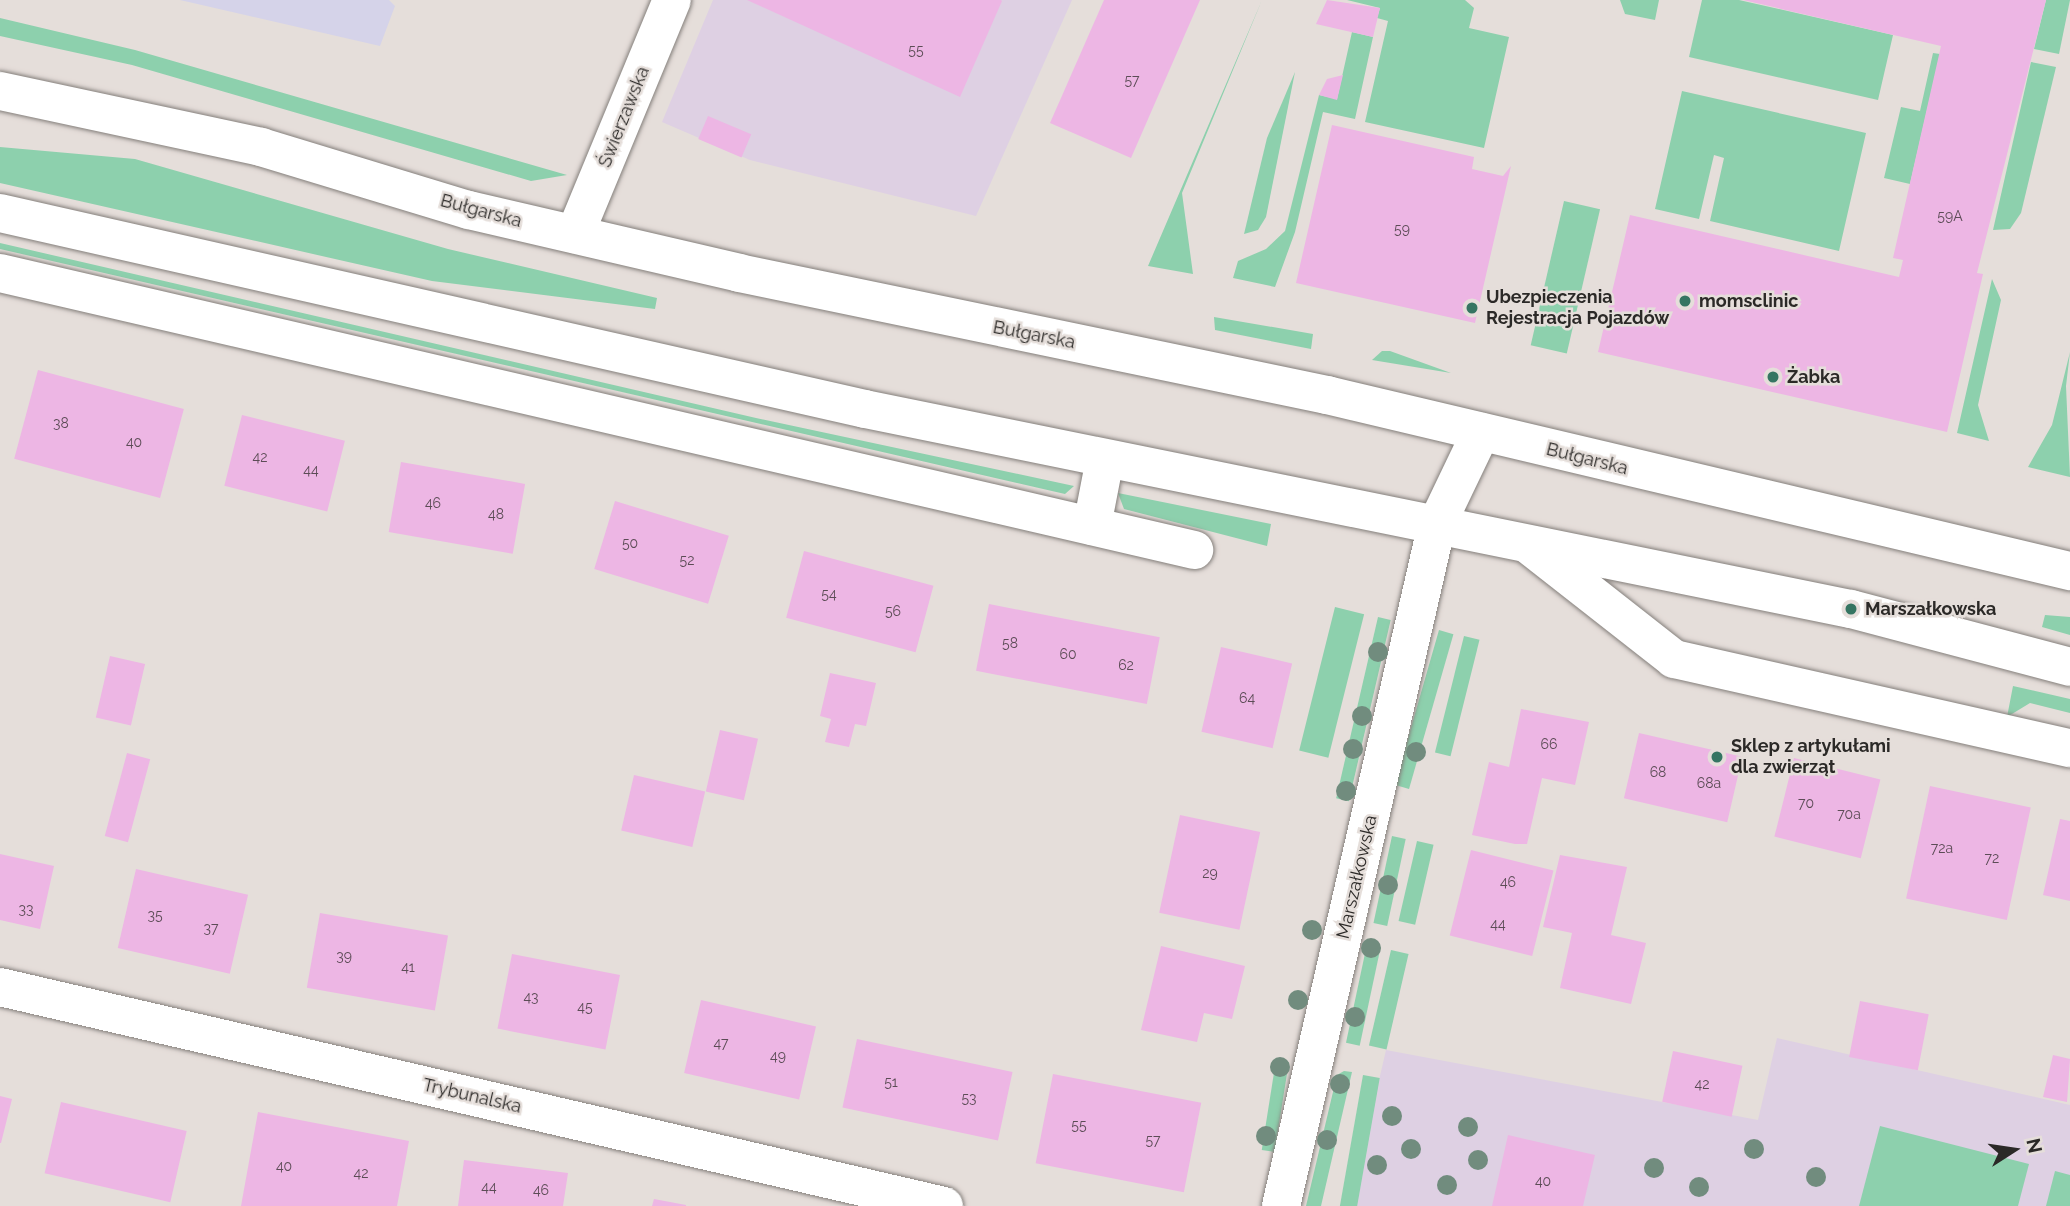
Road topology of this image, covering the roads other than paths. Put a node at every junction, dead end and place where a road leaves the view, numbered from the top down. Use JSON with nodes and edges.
{"nodes":[{"id":1,"x":673,"y":0,"type":"edge"},
{"id":2,"x":0,"y":91,"type":"edge"},
{"id":3,"x":0,"y":213,"type":"edge"},
{"id":4,"x":575,"y":234,"type":"junction"},
{"id":5,"x":0,"y":273,"type":"edge"},
{"id":6,"x":1481,"y":432,"type":"junction"},
{"id":7,"x":1105,"y":459,"type":"junction"},
{"id":8,"x":1437,"y":524,"type":"junction"},
{"id":9,"x":1092,"y":526,"type":"junction"},
{"id":10,"x":1526,"y":542,"type":"junction"},
{"id":11,"x":1194,"y":550,"type":"dead end"},
{"id":12,"x":2070,"y":571,"type":"edge"},
{"id":13,"x":2070,"y":667,"type":"edge"},
{"id":14,"x":2070,"y":748,"type":"edge"},
{"id":15,"x":0,"y":987,"type":"edge"},
{"id":16,"x":944,"y":1206,"type":"edge"},
{"id":17,"x":1282,"y":1206,"type":"edge"}],
"edges":[{"from":1,"to":4,"type":"street","name":"Świerzawska"},
{"from":2,"to":4,"type":"street","name":"Bułgarska"},
{"from":3,"to":7,"type":"street"},
{"from":4,"to":6,"type":"street","name":"Bułgarska"},
{"from":5,"to":9,"type":"street"},
{"from":6,"to":8,"type":"street","name":"Marszałkowska"},
{"from":6,"to":12,"type":"street","name":"Bułgarska"},
{"from":7,"to":8,"type":"street"},
{"from":7,"to":9,"type":"street"},
{"from":8,"to":10,"type":"street"},
{"from":8,"to":17,"type":"street","name":"Marszałkowska"},
{"from":9,"to":11,"type":"street"},
{"from":10,"to":13,"type":"street"},
{"from":10,"to":14,"type":"street"},
{"from":15,"to":16,"type":"street","name":"Trybunalska"}]}
